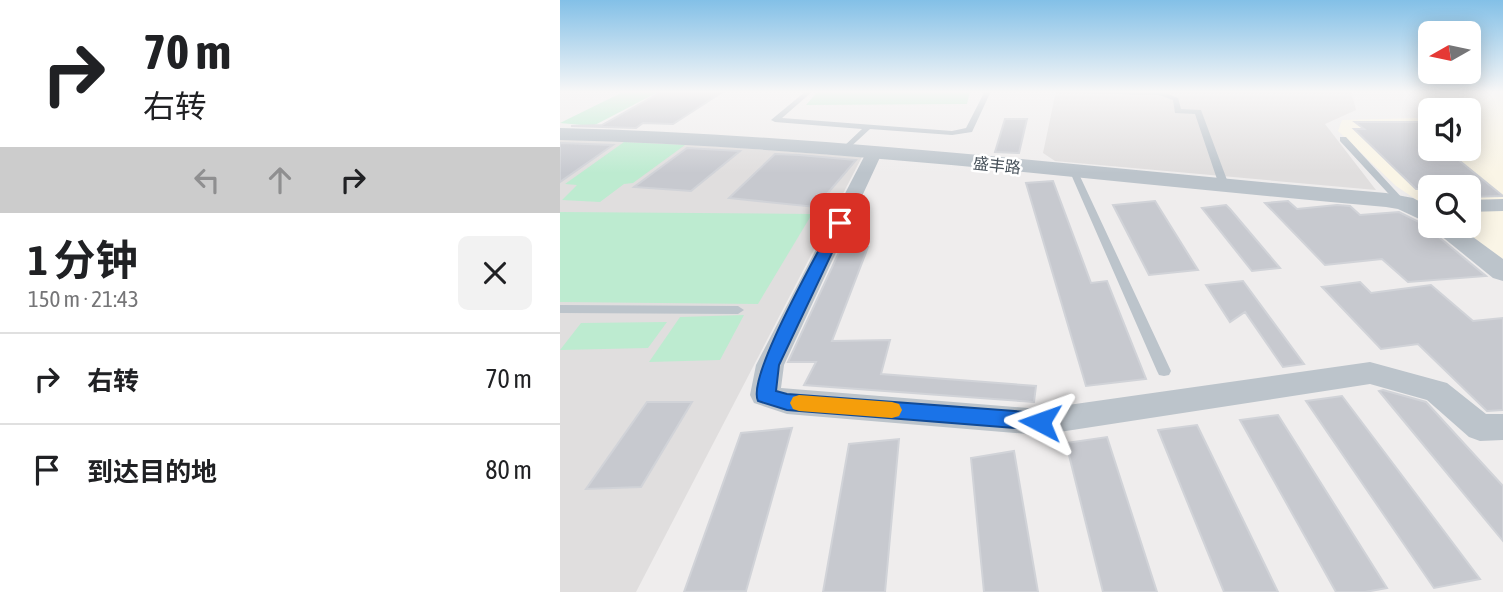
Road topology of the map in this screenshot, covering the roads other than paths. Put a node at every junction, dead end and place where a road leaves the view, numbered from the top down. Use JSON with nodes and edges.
{"nodes":[{"id":1,"x":777,"y":119,"type":"edge"},
{"id":2,"x":975,"y":119,"type":"edge"},
{"id":3,"x":1200,"y":119,"type":"edge"},
{"id":4,"x":560,"y":134,"type":"edge"},
{"id":5,"x":872,"y":139,"type":"junction"},
{"id":6,"x":1343,"y":139,"type":"dead end"},
{"id":7,"x":1074,"y":172,"type":"junction"},
{"id":8,"x":1225,"y":188,"type":"junction"},
{"id":9,"x":1403,"y":203,"type":"junction"},
{"id":10,"x":1418,"y":205,"type":"edge"},
{"id":11,"x":1503,"y":205,"type":"edge"},
{"id":12,"x":1481,"y":206,"type":"edge"},
{"id":13,"x":1418,"y":211,"type":"edge"},
{"id":14,"x":1458,"y":238,"type":"edge"},
{"id":15,"x":1503,"y":272,"type":"edge"},
{"id":16,"x":560,"y":309,"type":"edge"},
{"id":17,"x":738,"y":310,"type":"dead end"},
{"id":18,"x":1164,"y":371,"type":"dead end"},
{"id":19,"x":1503,"y":427,"type":"edge"}],
"edges":[{"from":1,"to":5,"type":"lane"},
{"from":2,"to":5,"type":"lane"},
{"from":3,"to":8,"type":"lane"},
{"from":4,"to":5,"type":"street","name":"盛丰路"},
{"from":5,"to":7,"type":"street","name":"盛丰路"},
{"from":5,"to":19,"type":"street"},
{"from":6,"to":9,"type":"lane"},
{"from":7,"to":8,"type":"street","name":"盛丰路"},
{"from":7,"to":18,"type":"lane"},
{"from":8,"to":9,"type":"street","name":"盛丰路"},
{"from":9,"to":10,"type":"street"},
{"from":9,"to":13,"type":"street","name":"盛丰路"},
{"from":11,"to":12,"type":"street"},
{"from":14,"to":15,"type":"street"},
{"from":16,"to":17,"type":"lane"}]}
